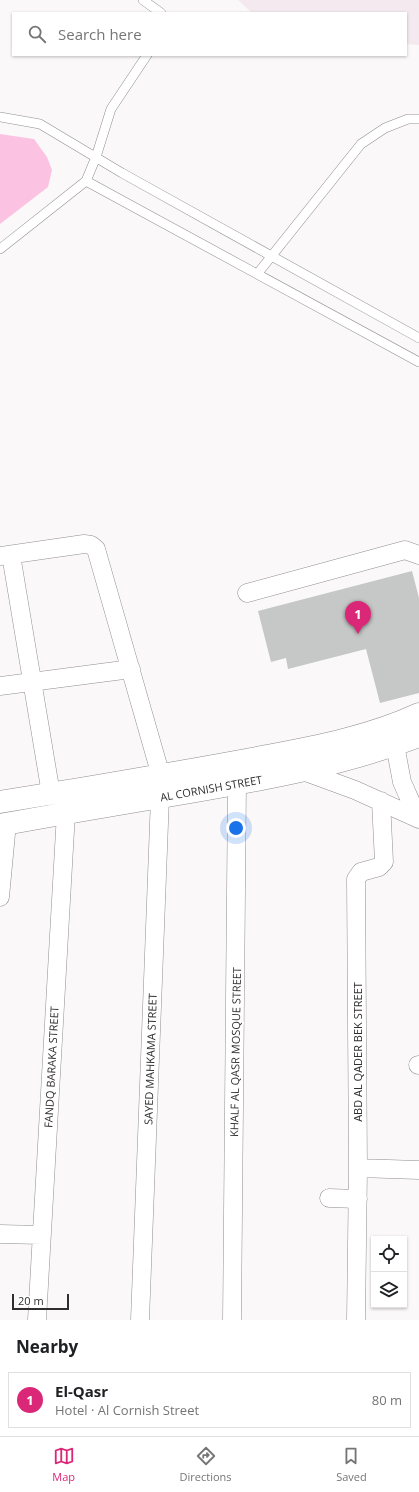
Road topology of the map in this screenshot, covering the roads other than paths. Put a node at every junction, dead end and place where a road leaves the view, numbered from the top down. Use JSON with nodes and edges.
{"nodes":[{"id":1,"x":143,"y":0,"type":"edge"},
{"id":2,"x":160,"y":12,"type":"edge"},
{"id":3,"x":146,"y":56,"type":"edge"},
{"id":4,"x":0,"y":117,"type":"edge"},
{"id":5,"x":419,"y":118,"type":"edge"},
{"id":6,"x":96,"y":157,"type":"junction"},
{"id":7,"x":86,"y":181,"type":"junction"},
{"id":8,"x":0,"y":250,"type":"edge"},
{"id":9,"x":272,"y":256,"type":"junction"},
{"id":10,"x":258,"y":273,"type":"junction"},
{"id":11,"x":419,"y":338,"type":"edge"},
{"id":12,"x":419,"y":362,"type":"edge"},
{"id":13,"x":5,"y":555,"type":"edge"},
{"id":14,"x":419,"y":555,"type":"edge"},
{"id":15,"x":247,"y":593,"type":"dead end"},
{"id":16,"x":131,"y":669,"type":"junction"},
{"id":17,"x":32,"y":682,"type":"junction"},
{"id":18,"x":0,"y":686,"type":"edge"},
{"id":19,"x":419,"y":714,"type":"edge"},
{"id":20,"x":419,"y":736,"type":"edge"},
{"id":21,"x":395,"y":745,"type":"junction"},
{"id":22,"x":303,"y":771,"type":"junction"},
{"id":23,"x":161,"y":776,"type":"junction"},
{"id":24,"x":237,"y":784,"type":"junction"},
{"id":25,"x":51,"y":794,"type":"junction"},
{"id":26,"x":160,"y":797,"type":"junction"},
{"id":27,"x":381,"y":801,"type":"junction"},
{"id":28,"x":0,"y":802,"type":"edge"},
{"id":29,"x":66,"y":813,"type":"junction"},
{"id":30,"x":419,"y":819,"type":"edge"},
{"id":31,"x":4,"y":824,"type":"edge"},
{"id":32,"x":0,"y":897,"type":"edge"},
{"id":33,"x":358,"y":1168,"type":"junction"},
{"id":34,"x":419,"y":1170,"type":"edge"},
{"id":35,"x":329,"y":1198,"type":"dead end"},
{"id":36,"x":358,"y":1199,"type":"junction"},
{"id":37,"x":0,"y":1234,"type":"edge"},
{"id":38,"x":41,"y":1234,"type":"junction"},
{"id":39,"x":37,"y":1320,"type":"edge"},
{"id":40,"x":140,"y":1320,"type":"edge"},
{"id":41,"x":232,"y":1320,"type":"edge"},
{"id":42,"x":356,"y":1320,"type":"edge"}],
"edges":[{"from":1,"to":2,"type":"lane"},
{"from":3,"to":6,"type":"lane"},
{"from":4,"to":6,"type":"lane"},
{"from":5,"to":9,"type":"lane"},
{"from":6,"to":7,"type":"lane"},
{"from":6,"to":9,"type":"lane"},
{"from":7,"to":8,"type":"lane"},
{"from":7,"to":10,"type":"lane"},
{"from":9,"to":10,"type":"lane"},
{"from":9,"to":11,"type":"lane"},
{"from":10,"to":12,"type":"lane"},
{"from":13,"to":16,"type":"street"},
{"from":13,"to":17,"type":"street"},
{"from":14,"to":15,"type":"street"},
{"from":16,"to":17,"type":"street"},
{"from":16,"to":23,"type":"street"},
{"from":17,"to":18,"type":"street"},
{"from":17,"to":25,"type":"street"},
{"from":19,"to":23,"type":"street","name":"AL CORNISH STREET"},
{"from":20,"to":21,"type":"street","name":"AL CORNISH STREET"},
{"from":21,"to":22,"type":"street","name":"AL CORNISH STREET"},
{"from":21,"to":30,"type":"street"},
{"from":22,"to":24,"type":"street","name":"AL CORNISH STREET"},
{"from":22,"to":27,"type":"street"},
{"from":23,"to":25,"type":"street","name":"AL CORNISH STREET"},
{"from":24,"to":26,"type":"street","name":"AL CORNISH STREET"},
{"from":24,"to":41,"type":"street","name":"KHALF AL QASR MOSQUE STREET"},
{"from":25,"to":28,"type":"street","name":"AL CORNISH STREET"},
{"from":26,"to":29,"type":"street","name":"AL CORNISH STREET"},
{"from":26,"to":40,"type":"street","name":"SAYED MAHKAMA STREET"},
{"from":27,"to":30,"type":"street"},
{"from":27,"to":33,"type":"street","name":"ABD AL QADER BEK STREET"},
{"from":29,"to":31,"type":"street","name":"AL CORNISH STREET"},
{"from":29,"to":38,"type":"street","name":"FANDQ BARAKA STREET"},
{"from":31,"to":32,"type":"street"},
{"from":33,"to":34,"type":"street"},
{"from":33,"to":36,"type":"street","name":"ABD AL QADER BEK STREET"},
{"from":35,"to":36,"type":"street"},
{"from":36,"to":42,"type":"street","name":"ABD AL QADER BEK STREET"},
{"from":37,"to":38,"type":"street"},
{"from":38,"to":39,"type":"street","name":"FANDQ BARAKA STREET"}]}
